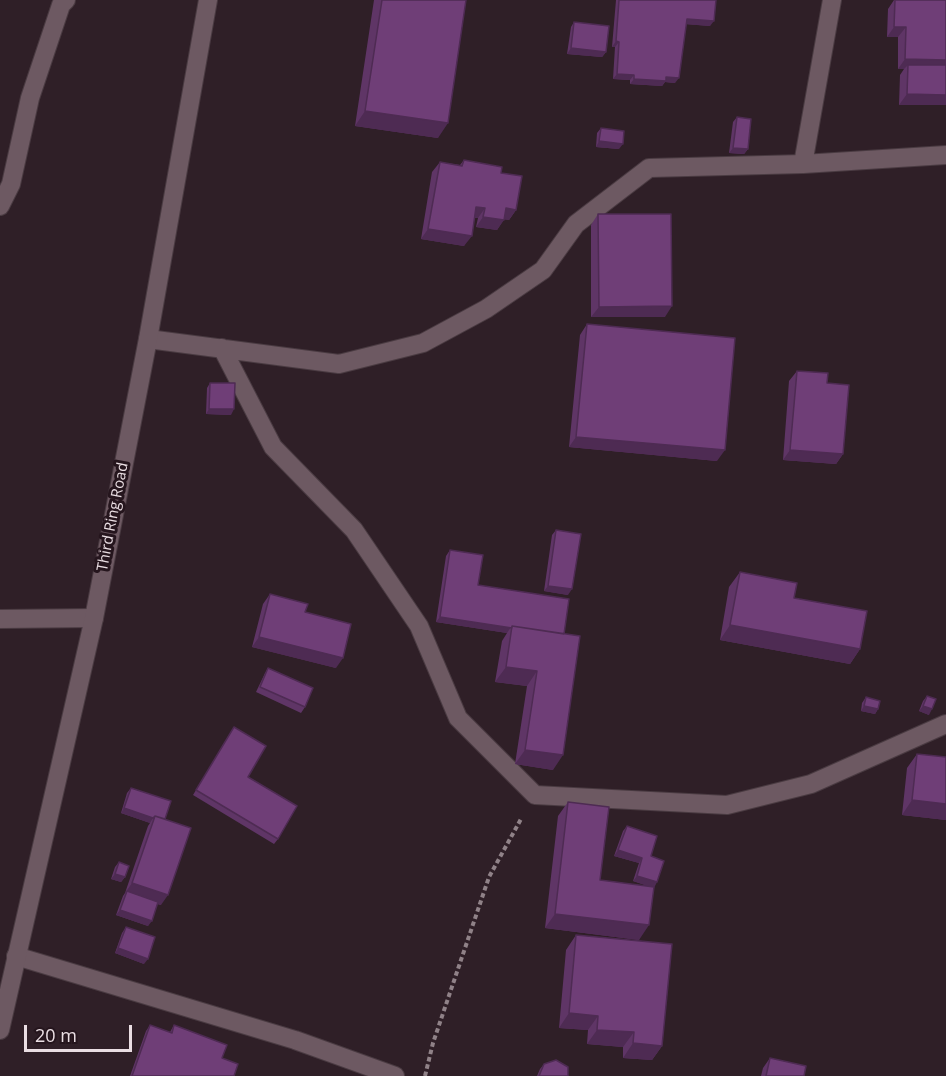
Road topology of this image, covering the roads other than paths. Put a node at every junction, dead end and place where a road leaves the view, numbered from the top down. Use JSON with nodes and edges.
{"nodes":[{"id":1,"x":66,"y":0,"type":"edge"},
{"id":2,"x":208,"y":0,"type":"edge"},
{"id":3,"x":832,"y":0,"type":"edge"},
{"id":4,"x":946,"y":155,"type":"edge"},
{"id":5,"x":803,"y":164,"type":"junction"},
{"id":6,"x":0,"y":206,"type":"edge"},
{"id":7,"x":148,"y":339,"type":"junction"},
{"id":8,"x":222,"y":348,"type":"junction"},
{"id":9,"x":94,"y":618,"type":"junction"},
{"id":10,"x":0,"y":620,"type":"edge"},
{"id":11,"x":946,"y":724,"type":"edge"},
{"id":12,"x":16,"y":956,"type":"junction"},
{"id":13,"x":0,"y":1030,"type":"edge"},
{"id":14,"x":395,"y":1076,"type":"edge"}],
"edges":[{"from":1,"to":6,"type":"street"},
{"from":2,"to":7,"type":"street","name":"Third Ring Road"},
{"from":3,"to":5,"type":"street"},
{"from":4,"to":5,"type":"street"},
{"from":5,"to":8,"type":"street"},
{"from":7,"to":8,"type":"street"},
{"from":7,"to":9,"type":"street","name":"Third Ring Road"},
{"from":8,"to":11,"type":"street"},
{"from":9,"to":10,"type":"street"},
{"from":9,"to":12,"type":"street","name":"Third Ring Road"},
{"from":12,"to":13,"type":"street","name":"Third Ring Road"},
{"from":12,"to":14,"type":"street"}]}
